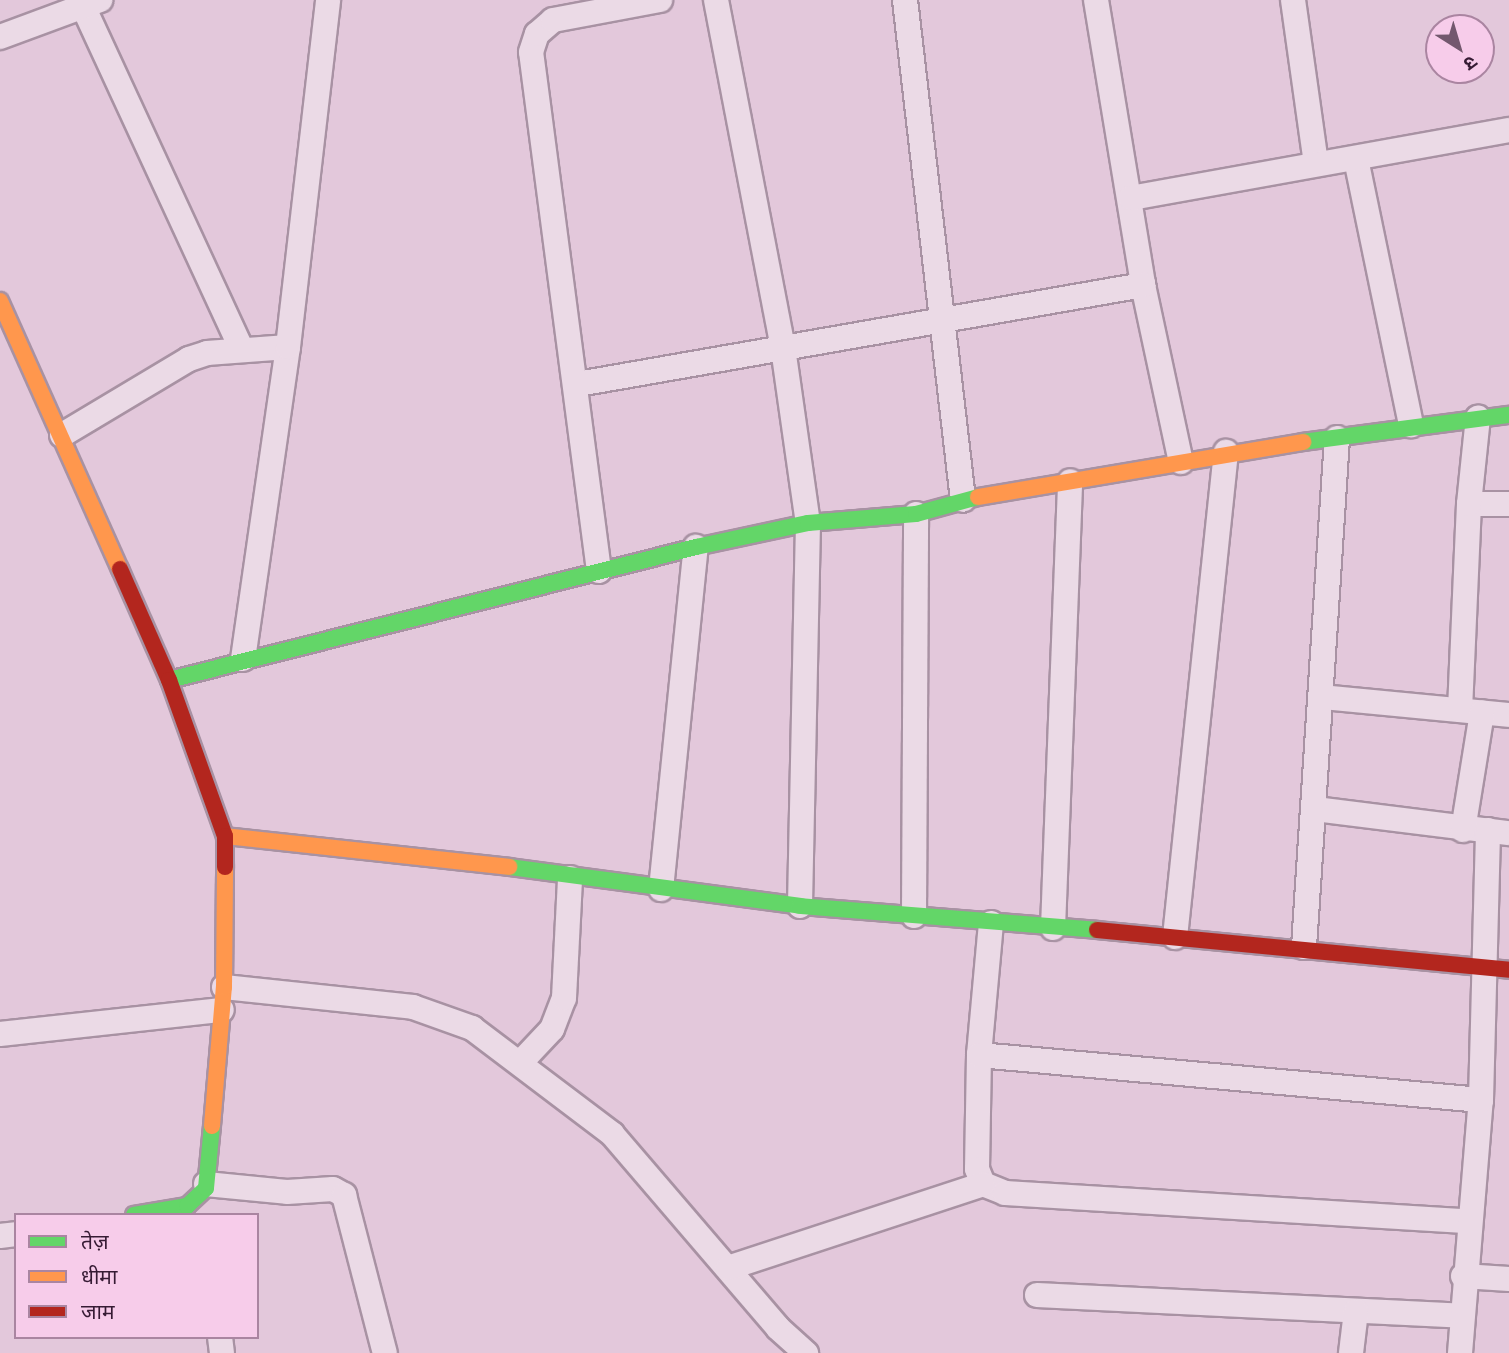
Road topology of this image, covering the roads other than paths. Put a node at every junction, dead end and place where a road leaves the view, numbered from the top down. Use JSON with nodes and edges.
{"nodes":[{"id":1,"x":328,"y":0,"type":"edge"},
{"id":2,"x":660,"y":0,"type":"edge"},
{"id":3,"x":716,"y":0,"type":"edge"},
{"id":4,"x":905,"y":0,"type":"edge"},
{"id":5,"x":1096,"y":0,"type":"edge"},
{"id":6,"x":1293,"y":0,"type":"edge"},
{"id":7,"x":91,"y":3,"type":"edge"},
{"id":8,"x":0,"y":37,"type":"edge"},
{"id":9,"x":1509,"y":130,"type":"edge"},
{"id":10,"x":1356,"y":159,"type":"junction"},
{"id":11,"x":1316,"y":163,"type":"junction"},
{"id":12,"x":1130,"y":198,"type":"junction"},
{"id":13,"x":1143,"y":285,"type":"junction"},
{"id":14,"x":0,"y":301,"type":"edge"},
{"id":15,"x":944,"y":320,"type":"junction"},
{"id":16,"x":288,"y":347,"type":"junction"},
{"id":17,"x":783,"y":348,"type":"junction"},
{"id":18,"x":242,"y":350,"type":"junction"},
{"id":19,"x":578,"y":384,"type":"junction"},
{"id":20,"x":1509,"y":415,"type":"edge"},
{"id":21,"x":1478,"y":417,"type":"junction"},
{"id":22,"x":1411,"y":425,"type":"junction"},
{"id":23,"x":62,"y":435,"type":"junction"},
{"id":24,"x":1336,"y":438,"type":"junction"},
{"id":25,"x":1226,"y":452,"type":"junction"},
{"id":26,"x":1181,"y":462,"type":"junction"},
{"id":27,"x":1070,"y":481,"type":"junction"},
{"id":28,"x":963,"y":500,"type":"junction"},
{"id":29,"x":1469,"y":504,"type":"junction"},
{"id":30,"x":1509,"y":504,"type":"edge"},
{"id":31,"x":916,"y":514,"type":"junction"},
{"id":32,"x":808,"y":523,"type":"junction"},
{"id":33,"x":696,"y":547,"type":"junction"},
{"id":34,"x":599,"y":571,"type":"junction"},
{"id":35,"x":243,"y":659,"type":"junction"},
{"id":36,"x":169,"y":680,"type":"junction"},
{"id":37,"x":1322,"y":697,"type":"junction"},
{"id":38,"x":1471,"y":711,"type":"junction"},
{"id":39,"x":1509,"y":715,"type":"edge"},
{"id":40,"x":1315,"y":809,"type":"junction"},
{"id":41,"x":1463,"y":830,"type":"junction"},
{"id":42,"x":1498,"y":832,"type":"edge"},
{"id":43,"x":225,"y":836,"type":"junction"},
{"id":44,"x":570,"y":878,"type":"junction"},
{"id":45,"x":661,"y":890,"type":"junction"},
{"id":46,"x":800,"y":906,"type":"junction"},
{"id":47,"x":914,"y":916,"type":"junction"},
{"id":48,"x":991,"y":923,"type":"junction"},
{"id":49,"x":1053,"y":928,"type":"junction"},
{"id":50,"x":1175,"y":937,"type":"junction"},
{"id":51,"x":1304,"y":947,"type":"junction"},
{"id":52,"x":1498,"y":969,"type":"edge"},
{"id":53,"x":223,"y":998,"type":"junction"},
{"id":54,"x":0,"y":1034,"type":"edge"},
{"id":55,"x":979,"y":1055,"type":"junction"},
{"id":56,"x":521,"y":1062,"type":"junction"},
{"id":57,"x":1481,"y":1100,"type":"junction"},
{"id":58,"x":983,"y":1184,"type":"junction"},
{"id":59,"x":203,"y":1199,"type":"edge"},
{"id":60,"x":146,"y":1213,"type":"edge"},
{"id":61,"x":1469,"y":1221,"type":"junction"},
{"id":62,"x":728,"y":1268,"type":"junction"},
{"id":63,"x":1463,"y":1276,"type":"junction"},
{"id":64,"x":1509,"y":1279,"type":"edge"},
{"id":65,"x":1037,"y":1295,"type":"dead end"},
{"id":66,"x":1356,"y":1311,"type":"junction"},
{"id":67,"x":1462,"y":1315,"type":"junction"},
{"id":68,"x":385,"y":1353,"type":"edge"},
{"id":69,"x":806,"y":1353,"type":"edge"},
{"id":70,"x":1351,"y":1353,"type":"edge"},
{"id":71,"x":1460,"y":1353,"type":"edge"}],
"edges":[{"from":1,"to":16,"type":"street"},
{"from":2,"to":19,"type":"street"},
{"from":3,"to":17,"type":"street"},
{"from":4,"to":15,"type":"street"},
{"from":5,"to":12,"type":"street"},
{"from":6,"to":11,"type":"street"},
{"from":7,"to":8,"type":"street"},
{"from":7,"to":18,"type":"street"},
{"from":9,"to":10,"type":"street"},
{"from":10,"to":11,"type":"street"},
{"from":10,"to":22,"type":"street"},
{"from":11,"to":12,"type":"street"},
{"from":12,"to":13,"type":"street"},
{"from":13,"to":15,"type":"street"},
{"from":13,"to":26,"type":"street"},
{"from":14,"to":23,"type":"street"},
{"from":15,"to":17,"type":"street"},
{"from":15,"to":28,"type":"street"},
{"from":16,"to":18,"type":"street"},
{"from":16,"to":35,"type":"street"},
{"from":17,"to":19,"type":"street"},
{"from":17,"to":32,"type":"street"},
{"from":18,"to":23,"type":"street"},
{"from":19,"to":34,"type":"street"},
{"from":20,"to":21,"type":"street"},
{"from":21,"to":22,"type":"street"},
{"from":21,"to":29,"type":"street"},
{"from":22,"to":24,"type":"street"},
{"from":23,"to":36,"type":"street"},
{"from":24,"to":25,"type":"street"},
{"from":24,"to":37,"type":"street"},
{"from":25,"to":26,"type":"street"},
{"from":25,"to":50,"type":"street"},
{"from":26,"to":27,"type":"street"},
{"from":27,"to":28,"type":"street"},
{"from":27,"to":49,"type":"street"},
{"from":28,"to":31,"type":"street"},
{"from":29,"to":30,"type":"street"},
{"from":29,"to":38,"type":"street"},
{"from":31,"to":32,"type":"street"},
{"from":31,"to":47,"type":"street"},
{"from":32,"to":33,"type":"street"},
{"from":32,"to":46,"type":"street"},
{"from":33,"to":34,"type":"street"},
{"from":33,"to":45,"type":"street"},
{"from":34,"to":35,"type":"street"},
{"from":35,"to":36,"type":"street"},
{"from":36,"to":43,"type":"street"},
{"from":37,"to":38,"type":"street"},
{"from":37,"to":40,"type":"street"},
{"from":38,"to":39,"type":"street"},
{"from":38,"to":41,"type":"street"},
{"from":40,"to":41,"type":"street"},
{"from":40,"to":51,"type":"street"},
{"from":41,"to":42,"type":"street"},
{"from":42,"to":52,"type":"street"},
{"from":43,"to":44,"type":"street"},
{"from":43,"to":53,"type":"street"},
{"from":44,"to":45,"type":"street"},
{"from":44,"to":56,"type":"street"},
{"from":45,"to":46,"type":"street"},
{"from":46,"to":47,"type":"street"},
{"from":47,"to":48,"type":"street"},
{"from":48,"to":49,"type":"street"},
{"from":48,"to":55,"type":"street"},
{"from":49,"to":50,"type":"street"},
{"from":50,"to":51,"type":"street"},
{"from":51,"to":52,"type":"street"},
{"from":52,"to":57,"type":"street"},
{"from":53,"to":54,"type":"street"},
{"from":53,"to":56,"type":"street"},
{"from":53,"to":59,"type":"street"},
{"from":55,"to":57,"type":"street"},
{"from":55,"to":58,"type":"street"},
{"from":56,"to":62,"type":"street"},
{"from":57,"to":61,"type":"street"},
{"from":58,"to":61,"type":"street"},
{"from":58,"to":62,"type":"street"},
{"from":59,"to":60,"type":"street"},
{"from":59,"to":68,"type":"street"},
{"from":61,"to":63,"type":"street"},
{"from":62,"to":69,"type":"street"},
{"from":63,"to":64,"type":"street"},
{"from":63,"to":67,"type":"street"},
{"from":65,"to":66,"type":"street"},
{"from":66,"to":67,"type":"street"},
{"from":66,"to":70,"type":"street"},
{"from":67,"to":71,"type":"street"}]}
